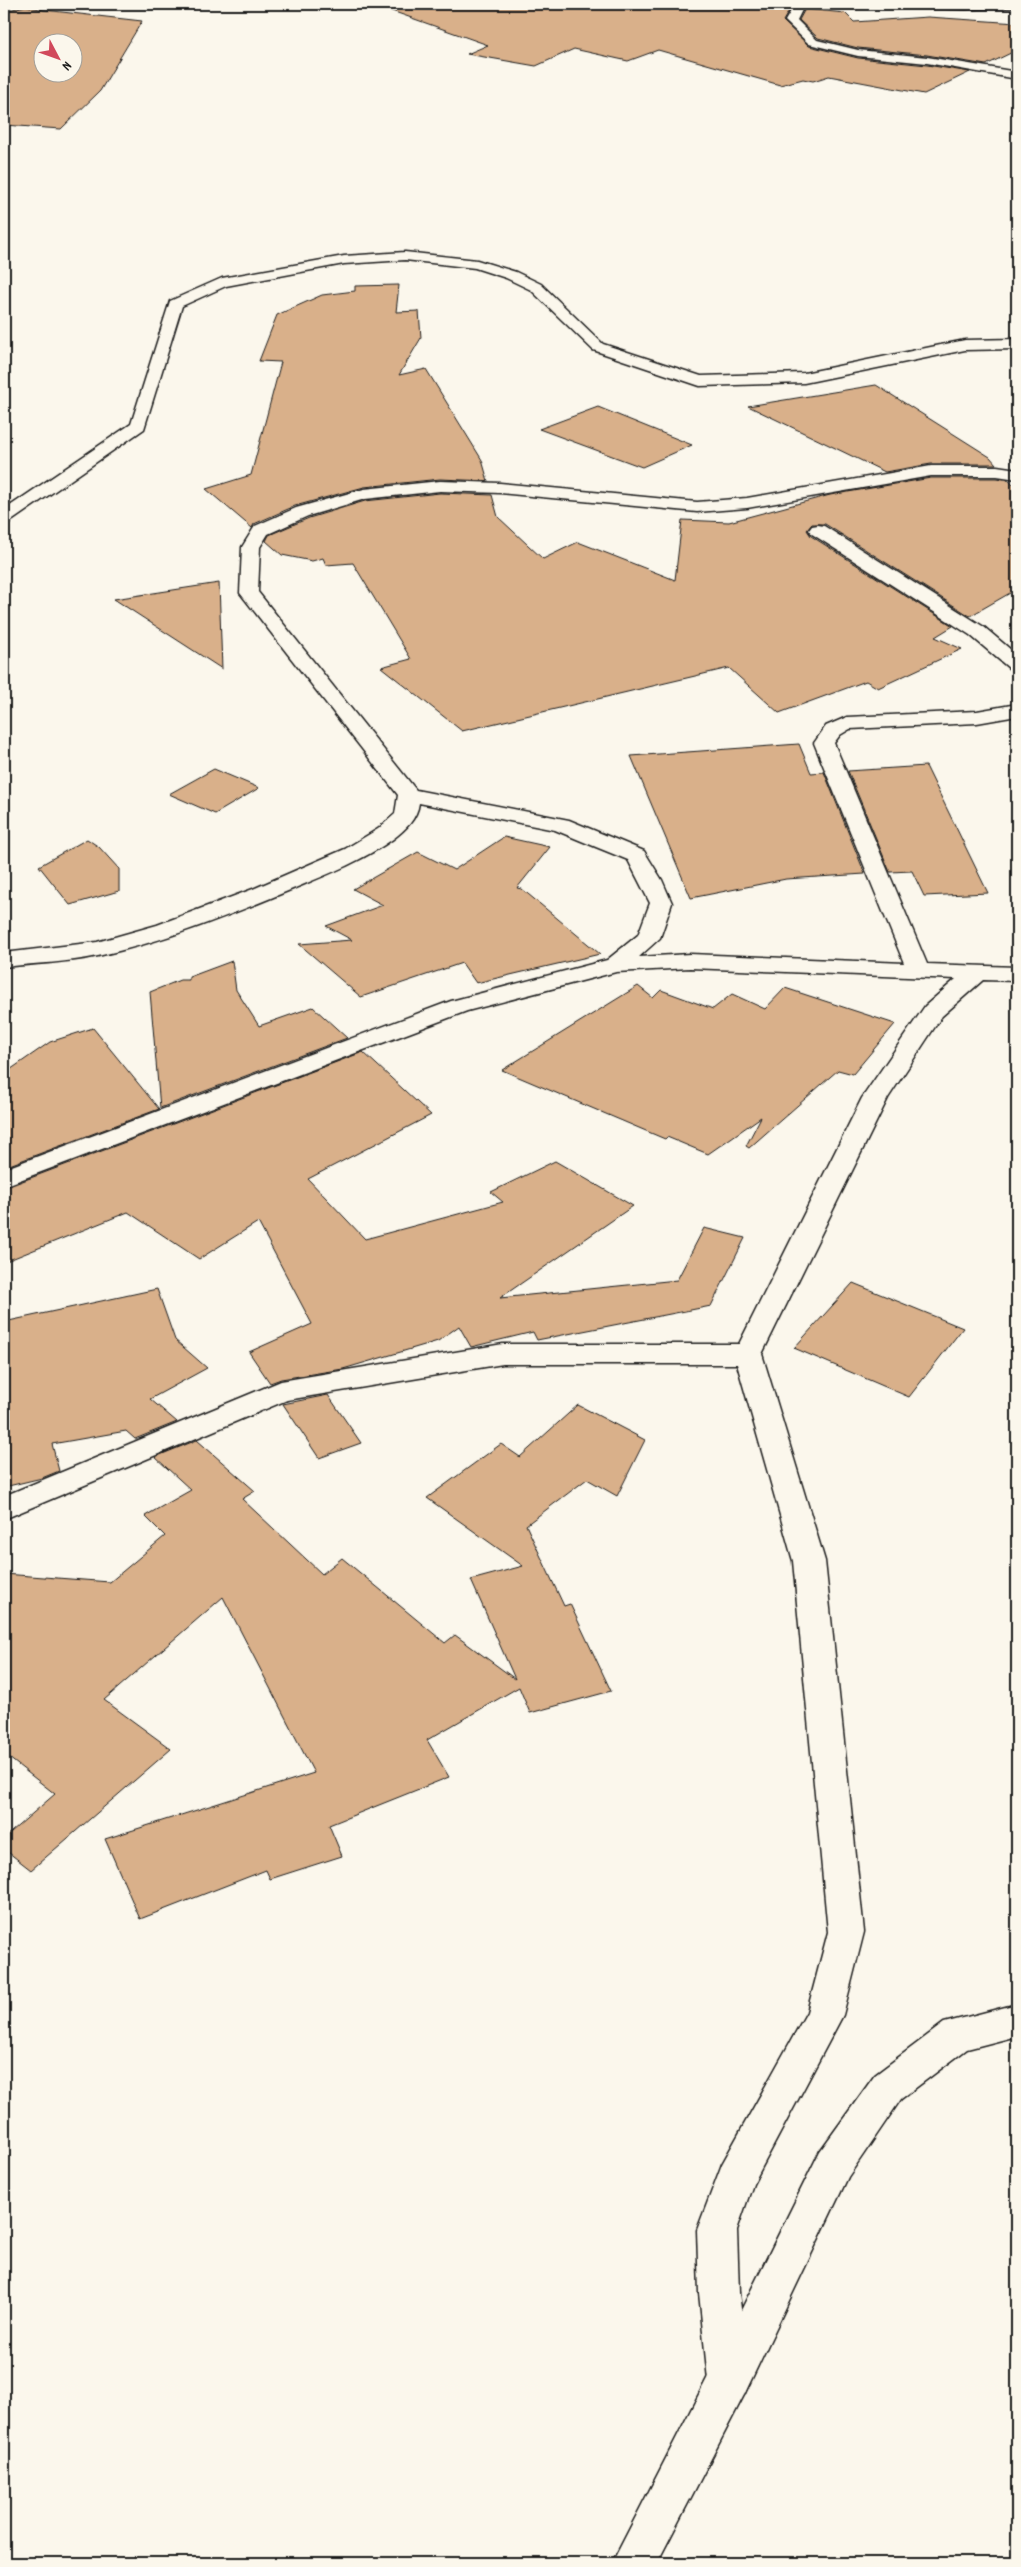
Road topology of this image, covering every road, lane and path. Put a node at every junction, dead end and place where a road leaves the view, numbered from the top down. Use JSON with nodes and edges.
{"nodes":[{"id":1,"x":800,"y":4,"type":"edge"},
{"id":2,"x":878,"y":4,"type":"edge"},
{"id":3,"x":1017,"y":4,"type":"edge"},
{"id":4,"x":1017,"y":76,"type":"edge"},
{"id":5,"x":1017,"y":344,"type":"edge"},
{"id":6,"x":1017,"y":474,"type":"edge"},
{"id":7,"x":4,"y":518,"type":"edge"},
{"id":8,"x":818,"y":530,"type":"dead end"},
{"id":9,"x":1017,"y":665,"type":"edge"},
{"id":10,"x":1017,"y":710,"type":"edge"},
{"id":11,"x":409,"y":795,"type":"junction"},
{"id":12,"x":4,"y":960,"type":"edge"},
{"id":13,"x":615,"y":965,"type":"junction"},
{"id":14,"x":919,"y":972,"type":"junction"},
{"id":15,"x":978,"y":973,"type":"junction"},
{"id":16,"x":1017,"y":974,"type":"edge"},
{"id":17,"x":4,"y":1178,"type":"edge"},
{"id":18,"x":748,"y":1354,"type":"junction"},
{"id":19,"x":4,"y":1508,"type":"edge"},
{"id":20,"x":1017,"y":2020,"type":"edge"},
{"id":21,"x":729,"y":2380,"type":"junction"},
{"id":22,"x":634,"y":2563,"type":"edge"}],
"edges":[{"from":1,"to":4,"type":"street"},
{"from":2,"to":3,"type":"street"},
{"from":5,"to":7,"type":"street"},
{"from":6,"to":11,"type":"street"},
{"from":8,"to":9,"type":"street"},
{"from":10,"to":14,"type":"street"},
{"from":11,"to":12,"type":"street"},
{"from":11,"to":13,"type":"street"},
{"from":13,"to":14,"type":"street"},
{"from":13,"to":17,"type":"street"},
{"from":14,"to":15,"type":"street"},
{"from":15,"to":16,"type":"street"},
{"from":15,"to":18,"type":"street"},
{"from":18,"to":19,"type":"street"},
{"from":18,"to":21,"type":"street"},
{"from":20,"to":21,"type":"street"},
{"from":21,"to":22,"type":"street"}]}
